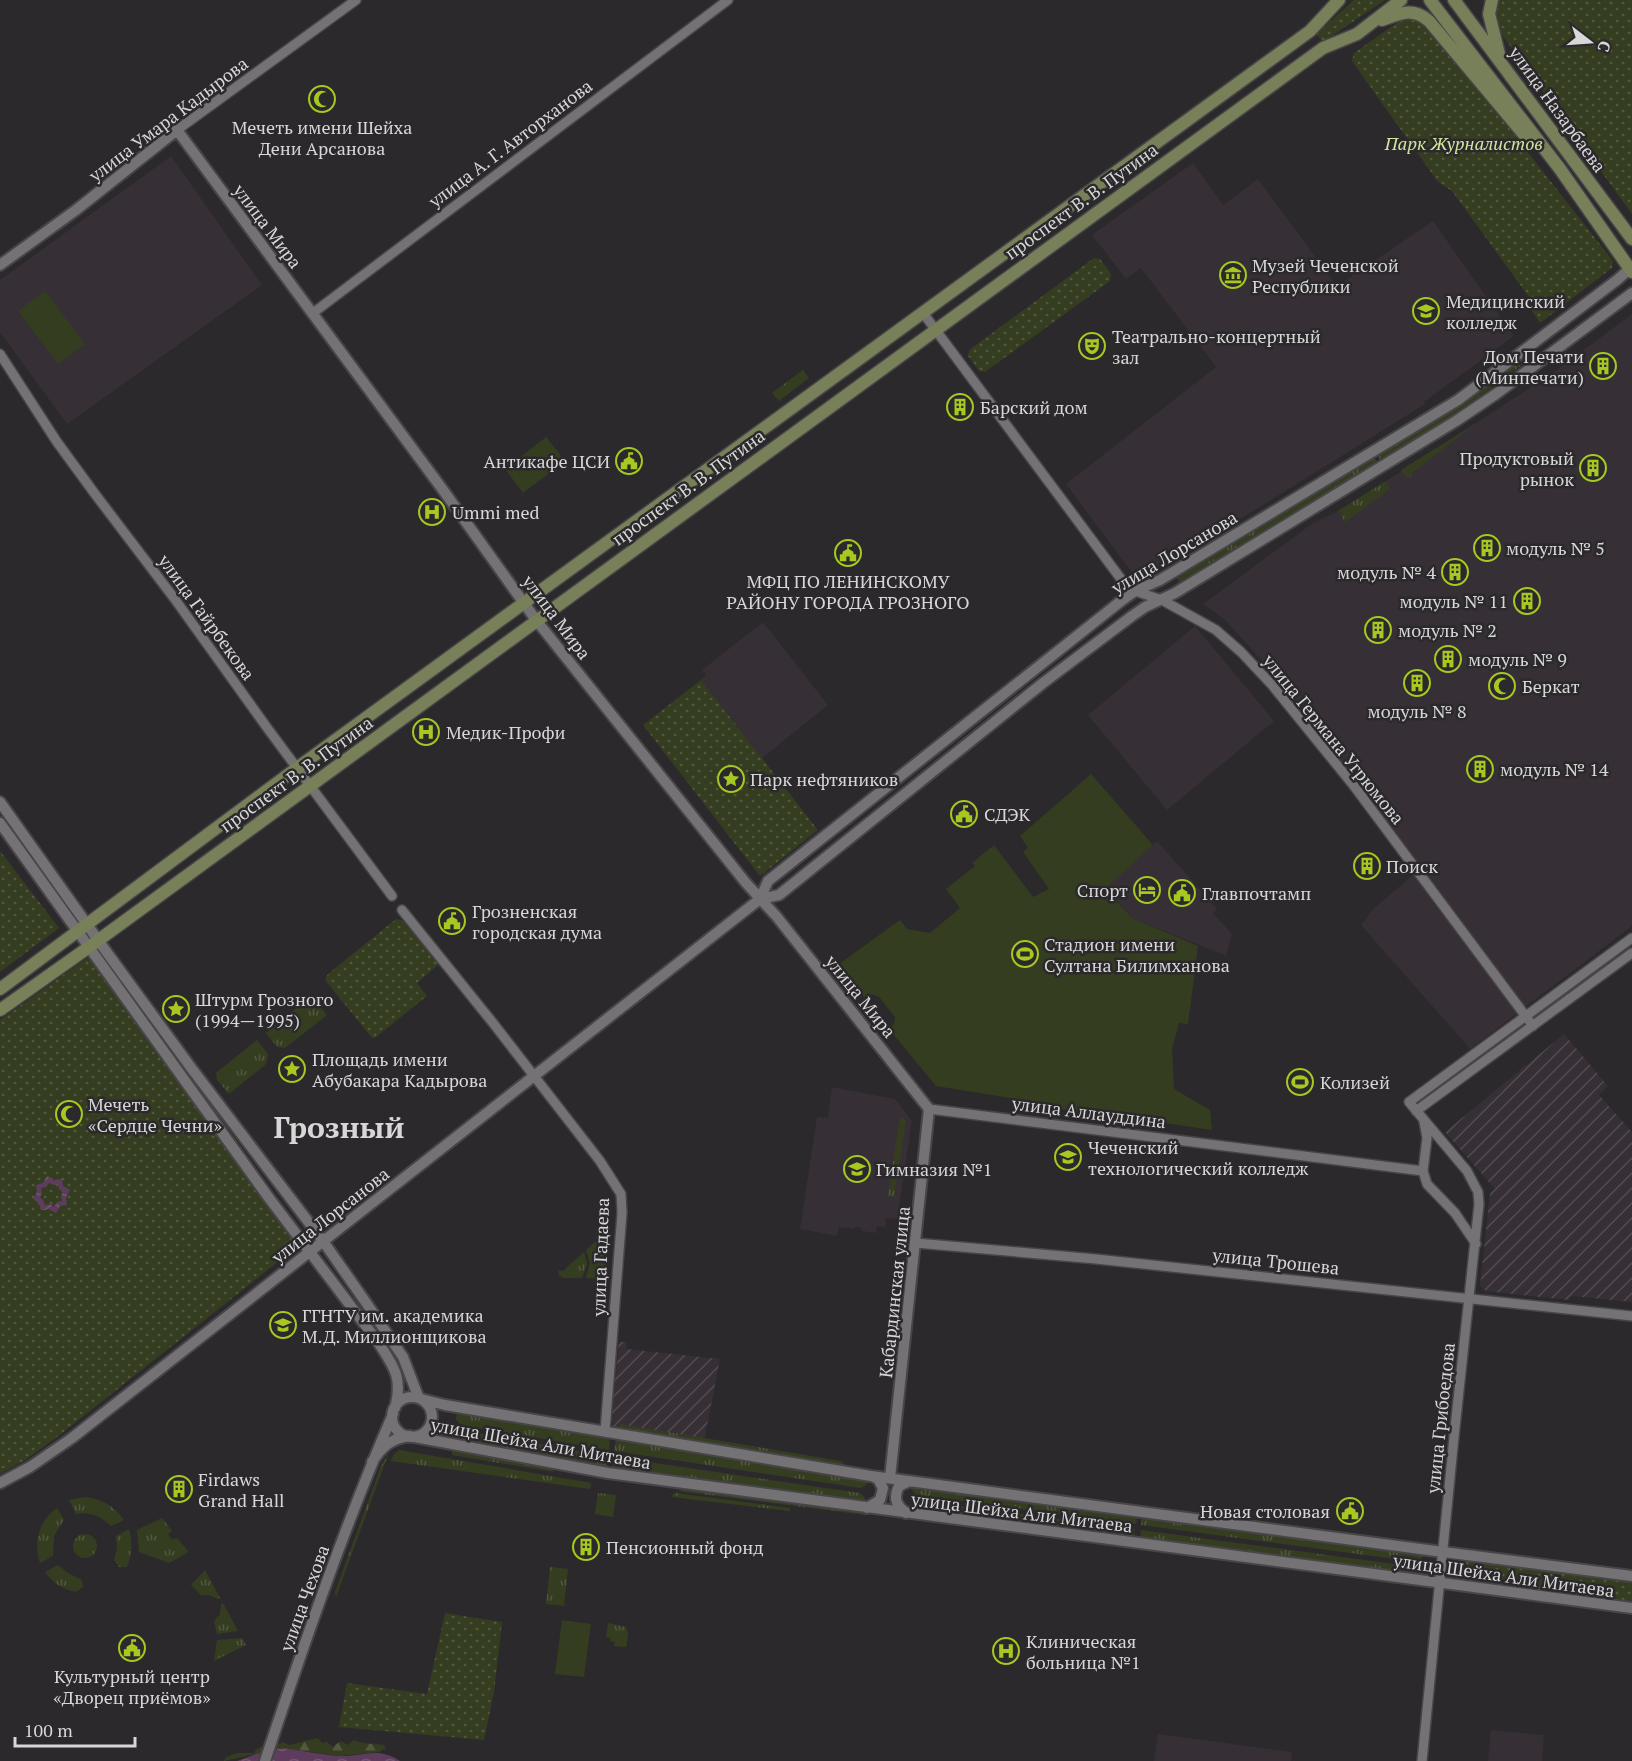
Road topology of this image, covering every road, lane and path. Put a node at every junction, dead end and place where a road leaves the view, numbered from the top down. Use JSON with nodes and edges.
{"nodes":[{"id":1,"x":356,"y":0,"type":"edge"},
{"id":2,"x":728,"y":0,"type":"edge"},
{"id":3,"x":1401,"y":0,"type":"edge"},
{"id":4,"x":1430,"y":0,"type":"edge"},
{"id":5,"x":1454,"y":0,"type":"edge"},
{"id":6,"x":1492,"y":0,"type":"edge"},
{"id":7,"x":1336,"y":2,"type":"edge"},
{"id":8,"x":1370,"y":24,"type":"junction"},
{"id":9,"x":1502,"y":63,"type":"junction"},
{"id":10,"x":177,"y":130,"type":"junction"},
{"id":11,"x":1570,"y":183,"type":"junction"},
{"id":12,"x":1632,"y":239,"type":"edge"},
{"id":13,"x":0,"y":265,"type":"edge"},
{"id":14,"x":1631,"y":269,"type":"edge"},
{"id":15,"x":1632,"y":293,"type":"edge"},
{"id":16,"x":312,"y":313,"type":"junction"},
{"id":17,"x":923,"y":313,"type":"junction"},
{"id":18,"x":936,"y":329,"type":"junction"},
{"id":19,"x":0,"y":354,"type":"edge"},
{"id":20,"x":1136,"y":591,"type":"junction"},
{"id":21,"x":1162,"y":600,"type":"junction"},
{"id":22,"x":524,"y":603,"type":"junction"},
{"id":23,"x":536,"y":620,"type":"junction"},
{"id":24,"x":297,"y":768,"type":"junction"},
{"id":25,"x":309,"y":785,"type":"junction"},
{"id":26,"x":0,"y":802,"type":"edge"},
{"id":27,"x":0,"y":823,"type":"edge"},
{"id":28,"x":392,"y":896,"type":"dead end"},
{"id":29,"x":760,"y":899,"type":"junction"},
{"id":30,"x":402,"y":910,"type":"dead end"},
{"id":31,"x":82,"y":928,"type":"junction"},
{"id":32,"x":1632,"y":938,"type":"edge"},
{"id":33,"x":94,"y":944,"type":"junction"},
{"id":34,"x":1632,"y":953,"type":"edge"},
{"id":35,"x":0,"y":989,"type":"edge"},
{"id":36,"x":0,"y":1010,"type":"edge"},
{"id":37,"x":1525,"y":1016,"type":"junction"},
{"id":38,"x":1533,"y":1026,"type":"junction"},
{"id":39,"x":535,"y":1076,"type":"junction"},
{"id":40,"x":929,"y":1109,"type":"junction"},
{"id":41,"x":1416,"y":1111,"type":"junction"},
{"id":42,"x":1424,"y":1120,"type":"junction"},
{"id":43,"x":1423,"y":1171,"type":"junction"},
{"id":44,"x":322,"y":1241,"type":"junction"},
{"id":45,"x":916,"y":1243,"type":"junction"},
{"id":46,"x":1476,"y":1244,"type":"junction"},
{"id":47,"x":310,"y":1252,"type":"junction"},
{"id":48,"x":1469,"y":1299,"type":"junction"},
{"id":49,"x":1632,"y":1316,"type":"edge"},
{"id":50,"x":421,"y":1399,"type":"junction"},
{"id":51,"x":394,"y":1411,"type":"junction"},
{"id":52,"x":605,"y":1431,"type":"junction"},
{"id":53,"x":409,"y":1436,"type":"junction"},
{"id":54,"x":372,"y":1462,"type":"junction"},
{"id":55,"x":872,"y":1476,"type":"junction"},
{"id":56,"x":890,"y":1478,"type":"junction"},
{"id":57,"x":910,"y":1481,"type":"junction"},
{"id":58,"x":0,"y":1483,"type":"edge"},
{"id":59,"x":867,"y":1508,"type":"junction"},
{"id":60,"x":906,"y":1513,"type":"junction"},
{"id":61,"x":1443,"y":1552,"type":"junction"},
{"id":62,"x":1632,"y":1576,"type":"edge"},
{"id":63,"x":1440,"y":1583,"type":"junction"},
{"id":64,"x":1632,"y":1608,"type":"edge"},
{"id":65,"x":265,"y":1761,"type":"edge"},
{"id":66,"x":1422,"y":1761,"type":"edge"}],
"edges":[{"from":1,"to":10,"type":"street","name":"улица Умара Кадырова"},
{"from":2,"to":16,"type":"street","name":"улица А. Г. Авторханова"},
{"from":3,"to":8,"type":"main road","name":"проспект В. В. Путина"},
{"from":4,"to":11,"type":"main road","name":"улица Назарбаева"},
{"from":5,"to":9,"type":"main road","name":"улица Назарбаева"},
{"from":6,"to":9,"type":"main road"},
{"from":7,"to":17,"type":"main road","name":"проспект В. В. Путина"},
{"from":8,"to":11,"type":"main road"},
{"from":8,"to":18,"type":"main road","name":"проспект В. В. Путина"},
{"from":9,"to":12,"type":"main road","name":"улица Назарбаева"},
{"from":10,"to":13,"type":"main road","name":"улица Умара Кадырова"},
{"from":10,"to":16,"type":"main road","name":"улица Мира"},
{"from":11,"to":14,"type":"main road","name":"улица Назарбаева"},
{"from":14,"to":20,"type":"main road","name":"улица Лорсанова"},
{"from":15,"to":21,"type":"main road","name":"улица Лорсанова"},
{"from":16,"to":22,"type":"main road","name":"улица Мира"},
{"from":17,"to":18,"type":"street","name":"улица Германа Угрюмова"},
{"from":17,"to":22,"type":"main road","name":"проспект В. В. Путина"},
{"from":18,"to":20,"type":"street","name":"улица Германа Угрюмова"},
{"from":18,"to":23,"type":"main road","name":"проспект В. В. Путина"},
{"from":19,"to":24,"type":"street","name":"улица Гайрбекова"},
{"from":20,"to":21,"type":"street","name":"улица Германа Угрюмова"},
{"from":20,"to":29,"type":"main road","name":"улица Лорсанова"},
{"from":21,"to":29,"type":"main road","name":"улица Лорсанова"},
{"from":21,"to":37,"type":"street","name":"улица Германа Угрюмова"},
{"from":22,"to":23,"type":"main road","name":"улица Мира"},
{"from":22,"to":24,"type":"main road","name":"проспект В. В. Путина"},
{"from":23,"to":25,"type":"main road","name":"проспект В. В. Путина"},
{"from":23,"to":29,"type":"main road","name":"улица Мира"},
{"from":24,"to":25,"type":"street","name":"улица Гайрбекова"},
{"from":24,"to":31,"type":"main road","name":"проспект В. В. Путина"},
{"from":25,"to":28,"type":"street","name":"улица Гайрбекова"},
{"from":25,"to":33,"type":"main road","name":"проспект В. В. Путина"},
{"from":26,"to":31,"type":"main road"},
{"from":27,"to":31,"type":"main road"},
{"from":29,"to":39,"type":"main road","name":"улица Лорсанова"},
{"from":29,"to":40,"type":"main road","name":"улица Мира"},
{"from":30,"to":39,"type":"street"},
{"from":31,"to":33,"type":"main road"},
{"from":31,"to":35,"type":"main road","name":"проспект В. В. Путина"},
{"from":32,"to":37,"type":"street"},
{"from":33,"to":36,"type":"main road","name":"проспект В. В. Путина"},
{"from":33,"to":44,"type":"main road"},
{"from":33,"to":47,"type":"main road"},
{"from":34,"to":38,"type":"street"},
{"from":37,"to":38,"type":"street","name":"улица Германа Угрюмова"},
{"from":37,"to":41,"type":"street","name":"улица Грибоедова"},
{"from":38,"to":41,"type":"street"},
{"from":39,"to":44,"type":"main road","name":"улица Лорсанова"},
{"from":39,"to":52,"type":"street","name":"улица Гадаева"},
{"from":40,"to":43,"type":"street","name":"улица Аллауддина"},
{"from":40,"to":45,"type":"main road","name":"Кабардинская улица"},
{"from":41,"to":42,"type":"street","name":"улица Грибоедова"},
{"from":42,"to":43,"type":"street"},
{"from":42,"to":46,"type":"street","name":"улица Грибоедова"},
{"from":43,"to":46,"type":"street"},
{"from":44,"to":47,"type":"main road","name":"улица Лорсанова"},
{"from":44,"to":50,"type":"main road"},
{"from":45,"to":48,"type":"street","name":"улица Трошева"},
{"from":45,"to":56,"type":"main road","name":"Кабардинская улица"},
{"from":46,"to":48,"type":"street","name":"улица Грибоедова"},
{"from":47,"to":51,"type":"main road"},
{"from":47,"to":58,"type":"main road","name":"улица Лорсанова"},
{"from":48,"to":49,"type":"street","name":"улица Трошева"},
{"from":48,"to":61,"type":"street","name":"улица Грибоедова"},
{"from":50,"to":51,"type":"main road"},
{"from":50,"to":52,"type":"main road","name":"улица Шейха Али Митаева"},
{"from":50,"to":53,"type":"main road"},
{"from":51,"to":53,"type":"main road"},
{"from":51,"to":54,"type":"main road","name":"улица Чехова"},
{"from":52,"to":55,"type":"main road","name":"улица Шейха Али Митаева"},
{"from":53,"to":54,"type":"main road"},
{"from":53,"to":59,"type":"main road","name":"улица Шейха Али Митаева"},
{"from":54,"to":65,"type":"main road","name":"улица Чехова"},
{"from":55,"to":56,"type":"main road","name":"улица Шейха Али Митаева"},
{"from":55,"to":59,"type":"main road"},
{"from":56,"to":57,"type":"main road","name":"улица Шейха Али Митаева"},
{"from":57,"to":60,"type":"main road"},
{"from":57,"to":61,"type":"main road","name":"улица Шейха Али Митаева"},
{"from":59,"to":60,"type":"main road","name":"улица Шейха Али Митаева"},
{"from":60,"to":63,"type":"main road","name":"улица Шейха Али Митаева"},
{"from":61,"to":62,"type":"main road","name":"улица Шейха Али Митаева"},
{"from":61,"to":63,"type":"street","name":"улица Грибоедова"},
{"from":63,"to":64,"type":"main road","name":"улица Шейха Али Митаева"},
{"from":63,"to":66,"type":"street","name":"улица Грибоедова"}]}
